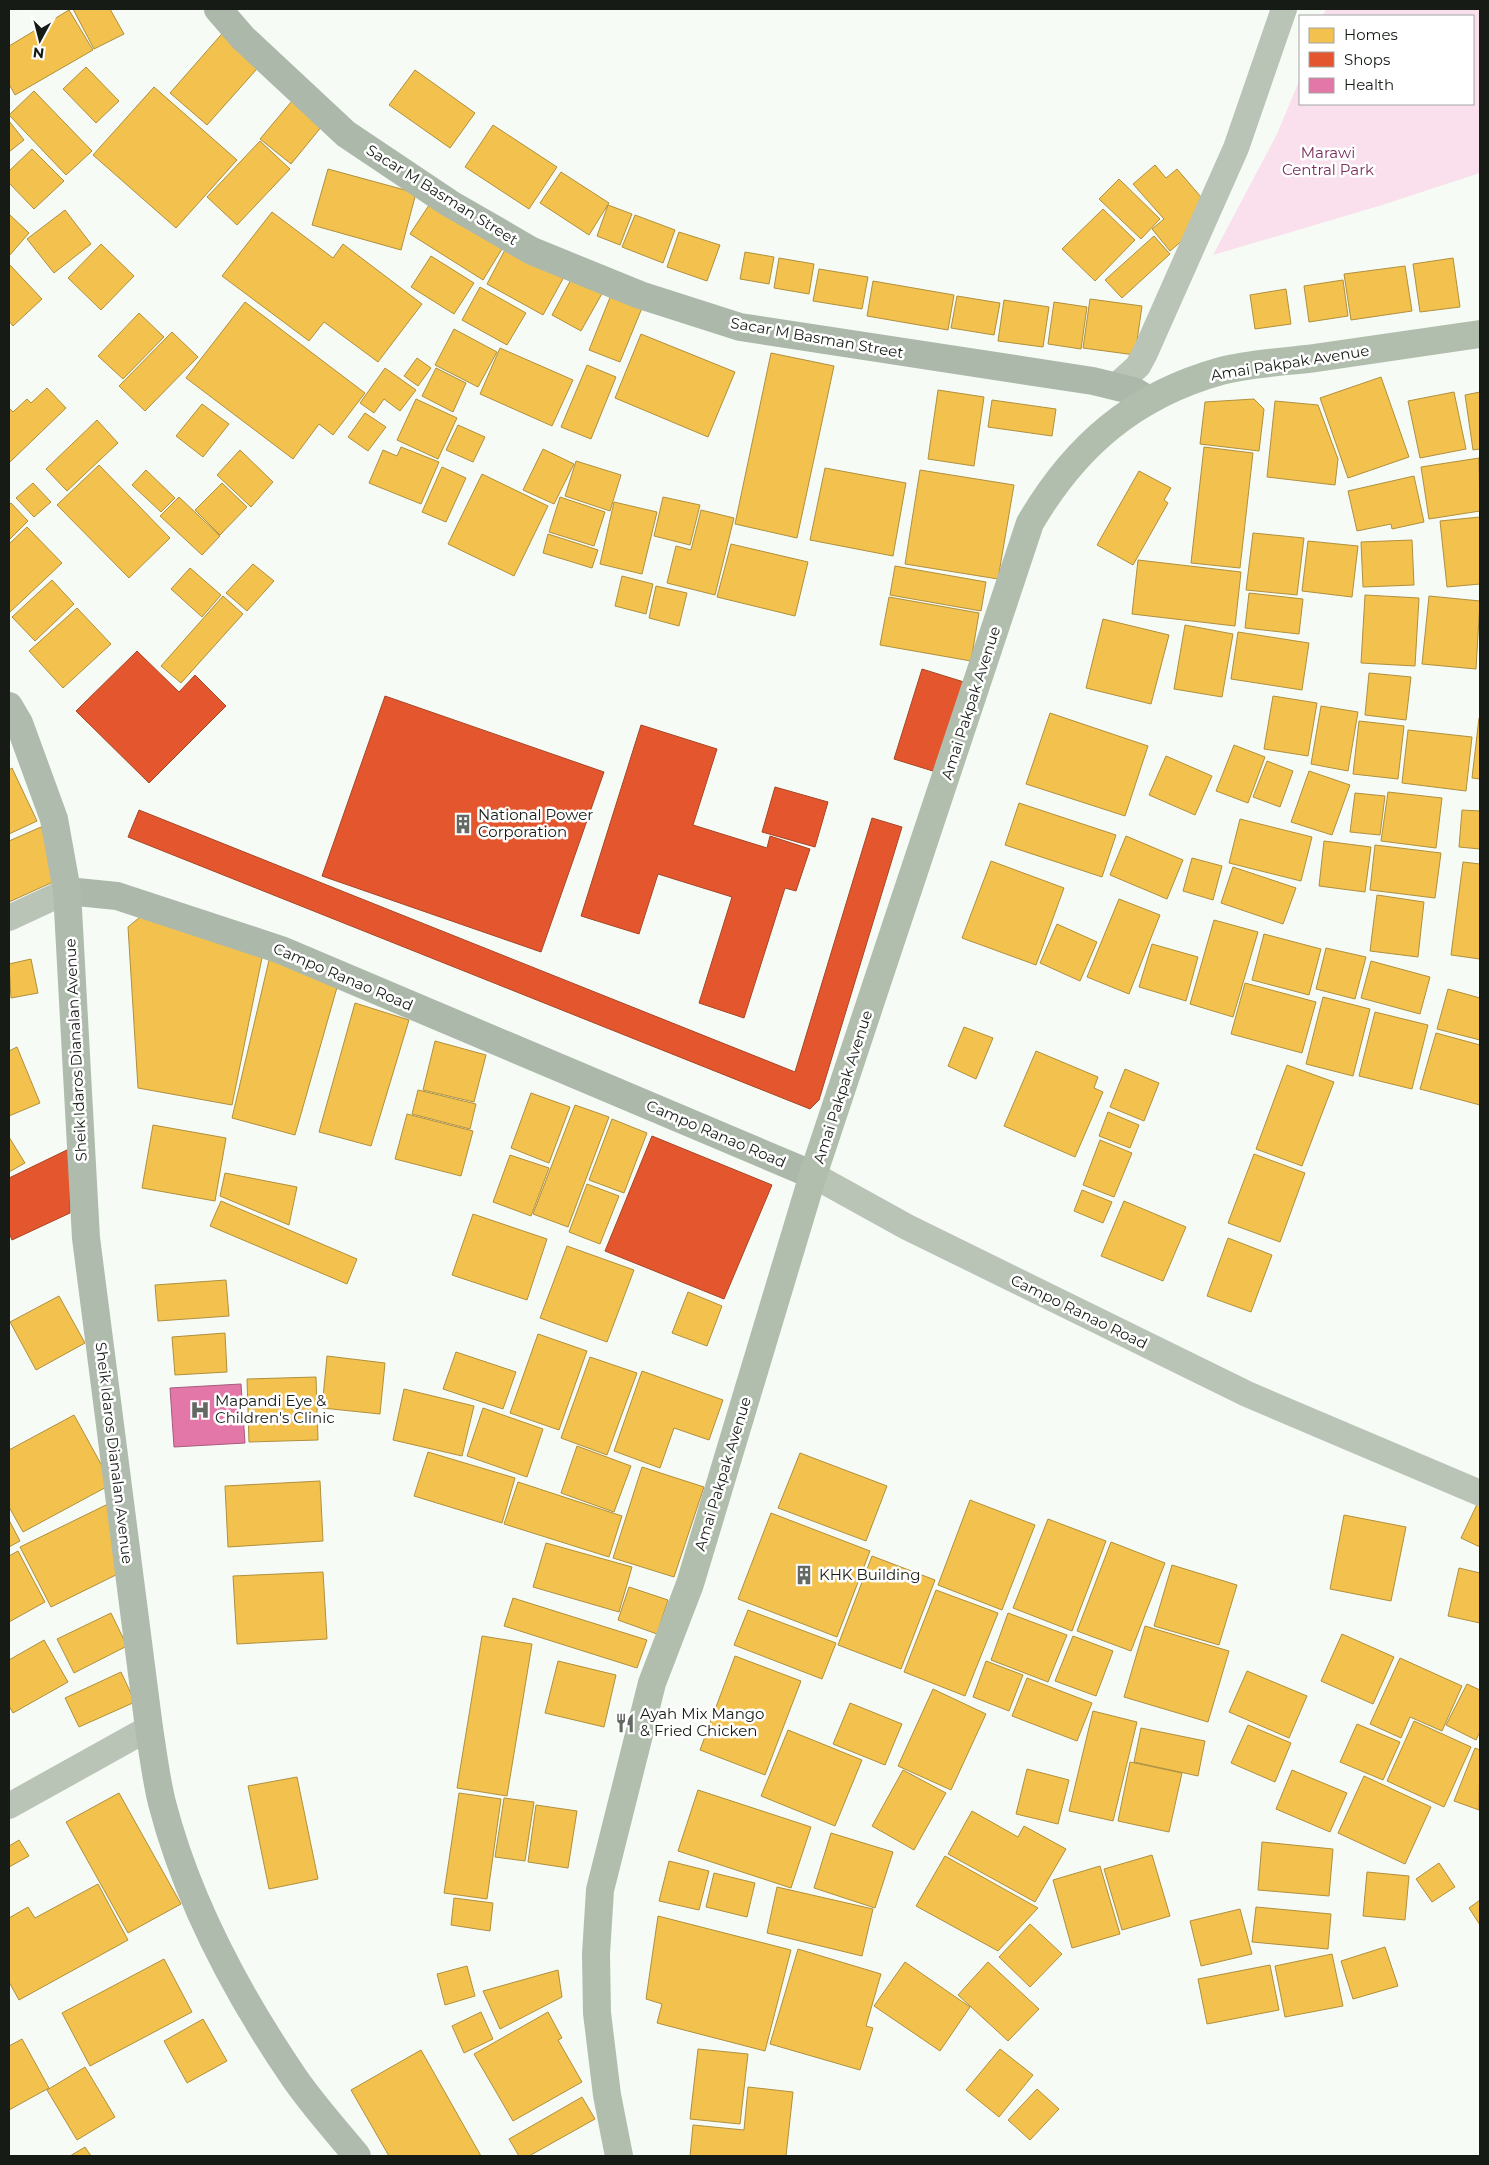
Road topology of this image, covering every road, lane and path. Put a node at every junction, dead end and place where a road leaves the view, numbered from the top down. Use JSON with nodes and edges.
{"nodes":[{"id":1,"x":218,"y":9,"type":"edge"},
{"id":2,"x":1284,"y":9,"type":"edge"},
{"id":3,"x":1480,"y":334,"type":"edge"},
{"id":4,"x":1116,"y":386,"type":"junction"},
{"id":5,"x":1149,"y":400,"type":"junction"},
{"id":6,"x":9,"y":706,"type":"edge"},
{"id":7,"x":67,"y":891,"type":"junction"},
{"id":8,"x":9,"y":918,"type":"edge"},
{"id":9,"x":813,"y":1176,"type":"junction"},
{"id":10,"x":1480,"y":1493,"type":"edge"},
{"id":11,"x":149,"y":1728,"type":"junction"},
{"id":12,"x":9,"y":1806,"type":"edge"},
{"id":13,"x":357,"y":2156,"type":"edge"},
{"id":14,"x":618,"y":2156,"type":"edge"}],
"edges":[{"from":1,"to":4,"type":"main road","name":"Sacar M Basman Street"},
{"from":2,"to":4,"type":"street"},
{"from":3,"to":5,"type":"highway","name":"Amai Pakpak Avenue"},
{"from":4,"to":5,"type":"main road","name":"Sacar M Basman Street"},
{"from":5,"to":9,"type":"highway","name":"Amai Pakpak Avenue"},
{"from":6,"to":7,"type":"main road","name":"Sheik Idaros Dianalan Avenue"},
{"from":7,"to":8,"type":"street"},
{"from":7,"to":9,"type":"main road","name":"Campo Ranao Road"},
{"from":7,"to":11,"type":"main road","name":"Sheik Idaros Dianalan Avenue"},
{"from":9,"to":10,"type":"street","name":"Campo Ranao Road"},
{"from":9,"to":14,"type":"highway","name":"Amai Pakpak Avenue"},
{"from":11,"to":12,"type":"street"},
{"from":11,"to":13,"type":"main road","name":"Sheik Idaros Dianalan Avenue"}]}
